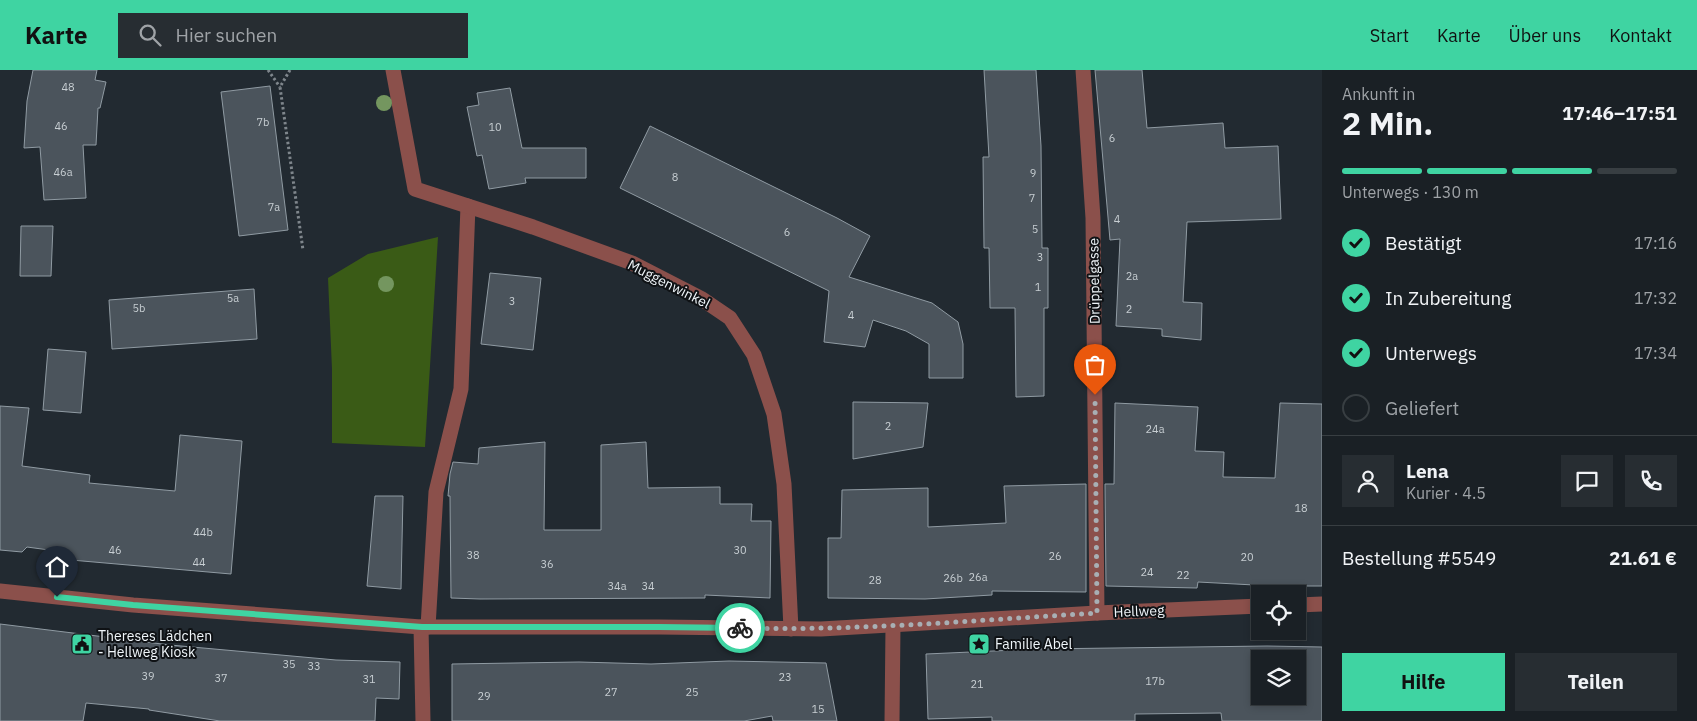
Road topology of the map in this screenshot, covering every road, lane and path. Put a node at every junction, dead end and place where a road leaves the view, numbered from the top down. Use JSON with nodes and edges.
{"nodes":[{"id":1,"x":268,"y":70,"type":"edge"},
{"id":2,"x":290,"y":70,"type":"edge"},
{"id":3,"x":393,"y":70,"type":"edge"},
{"id":4,"x":1083,"y":70,"type":"edge"},
{"id":5,"x":280,"y":86,"type":"junction"},
{"id":6,"x":468,"y":206,"type":"junction"},
{"id":7,"x":302,"y":250,"type":"dead end"},
{"id":8,"x":0,"y":591,"type":"edge"},
{"id":9,"x":1322,"y":604,"type":"edge"},
{"id":10,"x":1306,"y":605,"type":"edge"},
{"id":11,"x":1251,"y":606,"type":"edge"},
{"id":12,"x":1097,"y":613,"type":"junction"},
{"id":13,"x":893,"y":626,"type":"junction"},
{"id":14,"x":425,"y":627,"type":"junction"},
{"id":15,"x":791,"y":629,"type":"junction"},
{"id":16,"x":422,"y":721,"type":"edge"},
{"id":17,"x":892,"y":721,"type":"edge"}],
"edges":[{"from":1,"to":5,"type":"path"},
{"from":2,"to":5,"type":"path"},
{"from":3,"to":6,"type":"street","name":"Muggenwinkel"},
{"from":4,"to":12,"type":"street","name":"Drüppelgasse"},
{"from":5,"to":7,"type":"path"},
{"from":6,"to":14,"type":"street"},
{"from":6,"to":15,"type":"street","name":"Muggenwinkel"},
{"from":8,"to":14,"type":"street","name":"Hellweg"},
{"from":9,"to":10,"type":"street"},
{"from":11,"to":12,"type":"street","name":"Hellweg"},
{"from":12,"to":13,"type":"street","name":"Hellweg"},
{"from":13,"to":15,"type":"street","name":"Hellweg"},
{"from":13,"to":17,"type":"street"},
{"from":14,"to":15,"type":"street","name":"Hellweg"},
{"from":14,"to":16,"type":"street"}]}
